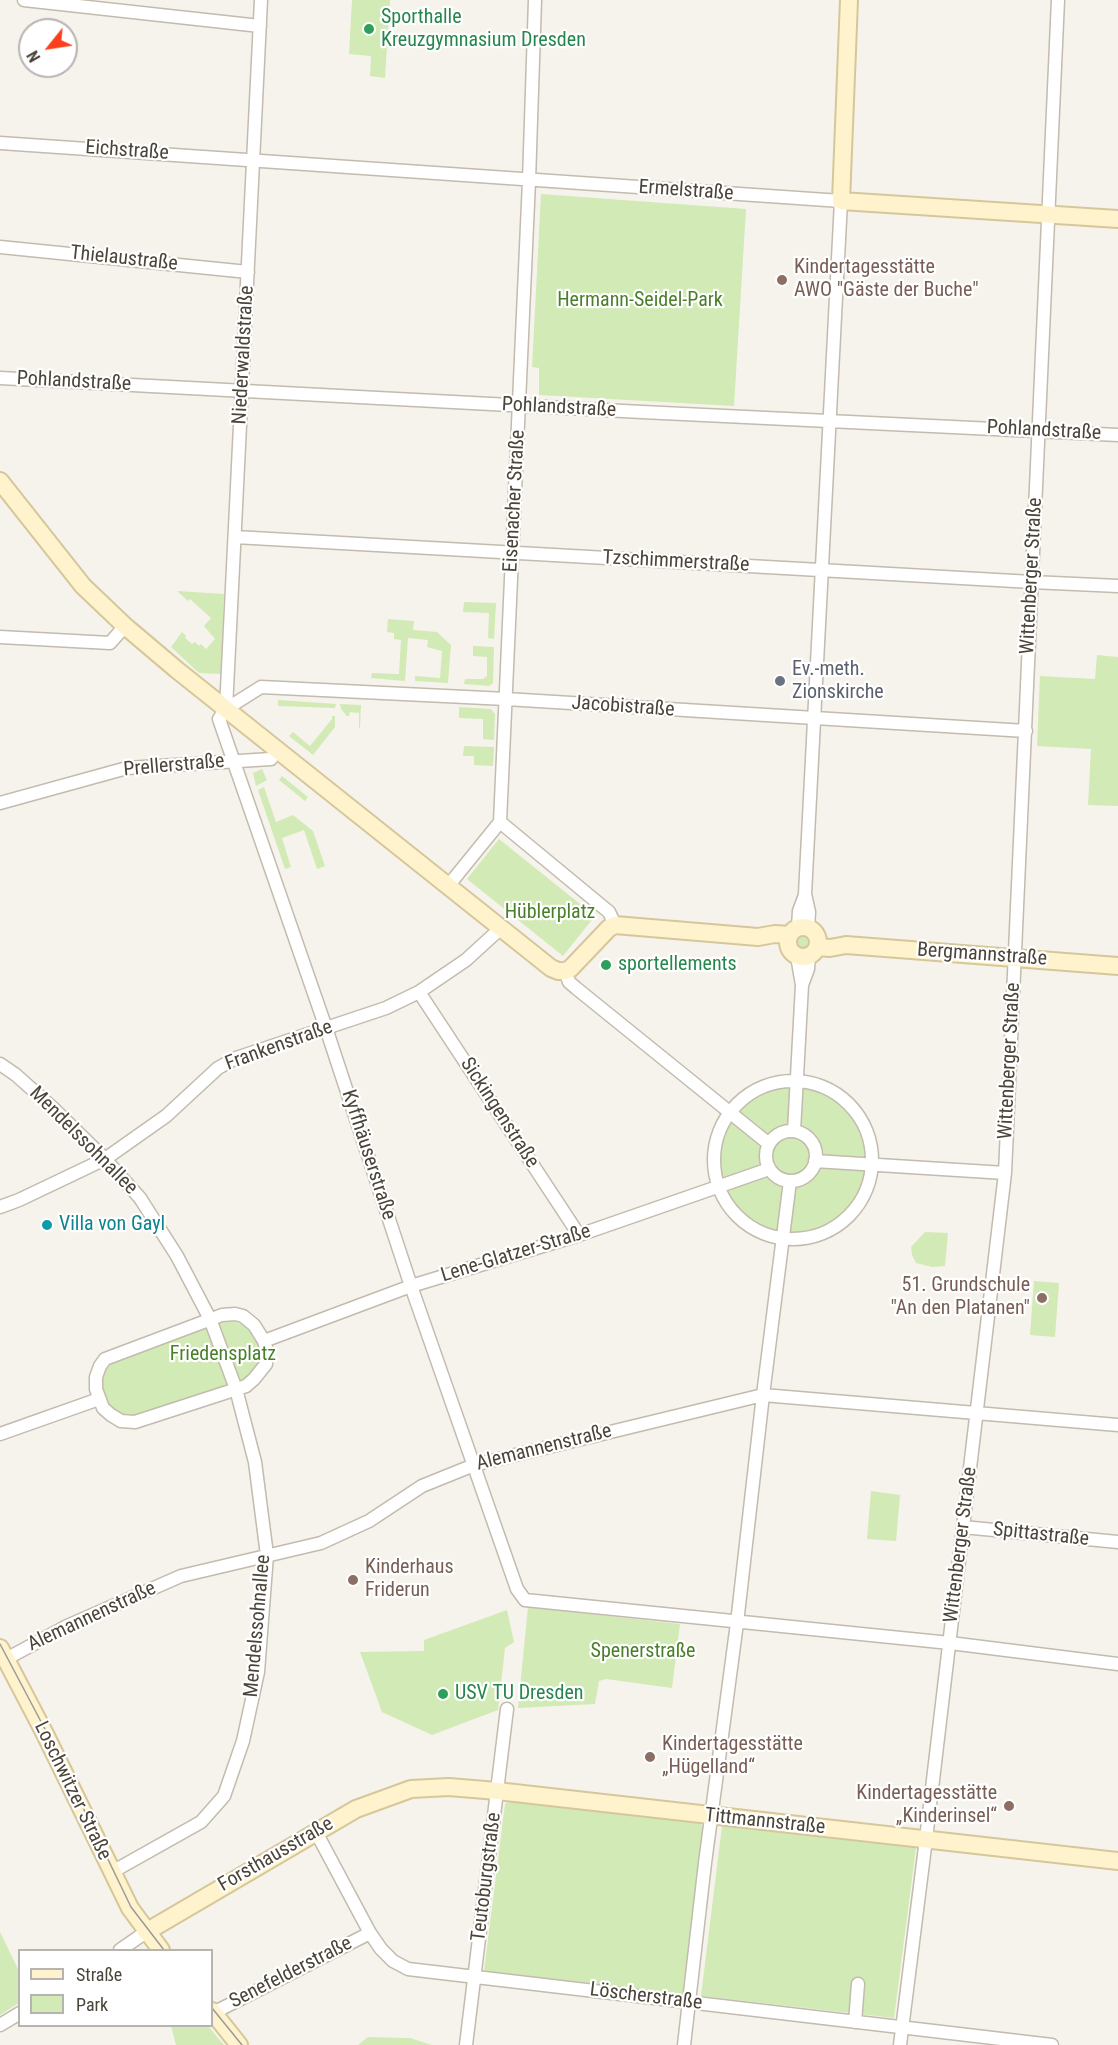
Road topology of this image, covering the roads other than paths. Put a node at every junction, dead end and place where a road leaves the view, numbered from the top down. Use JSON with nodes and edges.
{"nodes":[{"id":1,"x":24,"y":0,"type":"edge"},
{"id":2,"x":261,"y":0,"type":"edge"},
{"id":3,"x":535,"y":0,"type":"edge"},
{"id":4,"x":849,"y":0,"type":"edge"},
{"id":5,"x":1058,"y":0,"type":"edge"},
{"id":6,"x":260,"y":26,"type":"junction"},
{"id":7,"x":0,"y":143,"type":"edge"},
{"id":8,"x":254,"y":159,"type":"junction"},
{"id":9,"x":529,"y":180,"type":"junction"},
{"id":10,"x":841,"y":201,"type":"junction"},
{"id":11,"x":1048,"y":214,"type":"junction"},
{"id":12,"x":1118,"y":219,"type":"edge"},
{"id":13,"x":0,"y":247,"type":"edge"},
{"id":14,"x":248,"y":272,"type":"junction"},
{"id":15,"x":0,"y":378,"type":"edge"},
{"id":16,"x":242,"y":390,"type":"junction"},
{"id":17,"x":519,"y":406,"type":"junction"},
{"id":18,"x":830,"y":420,"type":"junction"},
{"id":19,"x":1039,"y":431,"type":"junction"},
{"id":20,"x":1118,"y":435,"type":"edge"},
{"id":21,"x":0,"y":481,"type":"edge"},
{"id":22,"x":235,"y":537,"type":"junction"},
{"id":23,"x":512,"y":553,"type":"junction"},
{"id":24,"x":822,"y":570,"type":"junction"},
{"id":25,"x":1032,"y":582,"type":"junction"},
{"id":26,"x":1118,"y":586,"type":"edge"},
{"id":27,"x":125,"y":626,"type":"junction"},
{"id":28,"x":0,"y":637,"type":"edge"},
{"id":29,"x":506,"y":699,"type":"junction"},
{"id":30,"x":226,"y":710,"type":"junction"},
{"id":31,"x":814,"y":719,"type":"junction"},
{"id":32,"x":1026,"y":731,"type":"junction"},
{"id":33,"x":277,"y":750,"type":"junction"},
{"id":34,"x":233,"y":761,"type":"junction"},
{"id":35,"x":0,"y":803,"type":"edge"},
{"id":36,"x":500,"y":822,"type":"junction"},
{"id":37,"x":448,"y":886,"type":"junction"},
{"id":38,"x":615,"y":925,"type":"junction"},
{"id":39,"x":501,"y":928,"type":"junction"},
{"id":40,"x":803,"y":941,"type":"junction"},
{"id":41,"x":1016,"y":958,"type":"junction"},
{"id":42,"x":1118,"y":966,"type":"edge"},
{"id":43,"x":565,"y":971,"type":"junction"},
{"id":44,"x":419,"y":992,"type":"junction"},
{"id":45,"x":326,"y":1028,"type":"junction"},
{"id":46,"x":0,"y":1064,"type":"edge"},
{"id":47,"x":796,"y":1081,"type":"junction"},
{"id":48,"x":730,"y":1112,"type":"junction"},
{"id":49,"x":794,"y":1131,"type":"junction"},
{"id":50,"x":769,"y":1144,"type":"junction"},
{"id":51,"x":105,"y":1159,"type":"junction"},
{"id":52,"x":815,"y":1161,"type":"junction"},
{"id":53,"x":872,"y":1163,"type":"junction"},
{"id":54,"x":769,"y":1169,"type":"junction"},
{"id":55,"x":1005,"y":1173,"type":"junction"},
{"id":56,"x":790,"y":1181,"type":"junction"},
{"id":57,"x":718,"y":1186,"type":"junction"},
{"id":58,"x":0,"y":1207,"type":"edge"},
{"id":59,"x":579,"y":1235,"type":"junction"},
{"id":60,"x":782,"y":1239,"type":"junction"},
{"id":61,"x":411,"y":1286,"type":"junction"},
{"id":62,"x":210,"y":1320,"type":"junction"},
{"id":63,"x":264,"y":1341,"type":"junction"},
{"id":64,"x":236,"y":1389,"type":"junction"},
{"id":65,"x":763,"y":1395,"type":"junction"},
{"id":66,"x":99,"y":1399,"type":"junction"},
{"id":67,"x":977,"y":1412,"type":"junction"},
{"id":68,"x":1118,"y":1425,"type":"edge"},
{"id":69,"x":0,"y":1434,"type":"edge"},
{"id":70,"x":474,"y":1465,"type":"junction"},
{"id":71,"x":963,"y":1527,"type":"junction"},
{"id":72,"x":1118,"y":1542,"type":"edge"},
{"id":73,"x":267,"y":1555,"type":"junction"},
{"id":74,"x":737,"y":1623,"type":"junction"},
{"id":75,"x":950,"y":1643,"type":"junction"},
{"id":76,"x":3,"y":1654,"type":"edge"},
{"id":77,"x":1118,"y":1664,"type":"edge"},
{"id":78,"x":507,"y":1708,"type":"dead end"},
{"id":79,"x":411,"y":1789,"type":"joint"},
{"id":80,"x":497,"y":1791,"type":"junction"},
{"id":81,"x":711,"y":1817,"type":"junction"},
{"id":82,"x":316,"y":1832,"type":"junction"},
{"id":83,"x":926,"y":1839,"type":"junction"},
{"id":84,"x":1118,"y":1861,"type":"edge"},
{"id":85,"x":112,"y":1872,"type":"junction"},
{"id":86,"x":146,"y":1932,"type":"junction"},
{"id":87,"x":370,"y":1933,"type":"junction"},
{"id":88,"x":121,"y":1949,"type":"edge"},
{"id":89,"x":160,"y":1949,"type":"edge"},
{"id":90,"x":475,"y":1978,"type":"junction"},
{"id":91,"x":858,"y":1984,"type":"dead end"},
{"id":92,"x":690,"y":2003,"type":"junction"},
{"id":93,"x":213,"y":2012,"type":"edge"},
{"id":94,"x":213,"y":2013,"type":"edge"},
{"id":95,"x":18,"y":2014,"type":"edge"},
{"id":96,"x":855,"y":2022,"type":"junction"},
{"id":97,"x":0,"y":2025,"type":"edge"},
{"id":98,"x":902,"y":2028,"type":"junction"},
{"id":99,"x":1032,"y":2044,"type":"edge"},
{"id":100,"x":239,"y":2045,"type":"edge"},
{"id":101,"x":466,"y":2045,"type":"edge"},
{"id":102,"x":684,"y":2045,"type":"edge"},
{"id":103,"x":900,"y":2045,"type":"edge"},
{"id":104,"x":1052,"y":2045,"type":"edge"}],
"edges":[{"from":1,"to":6,"type":"street"},
{"from":2,"to":6,"type":"street","name":"Niederwaldstraße"},
{"from":3,"to":9,"type":"street","name":"Eisenacher Straße"},
{"from":4,"to":10,"type":"street"},
{"from":5,"to":11,"type":"street","name":"Wittenberger Straße"},
{"from":6,"to":8,"type":"street","name":"Niederwaldstraße"},
{"from":7,"to":8,"type":"street","name":"Eichstraße"},
{"from":8,"to":9,"type":"street","name":"Ermelstraße"},
{"from":8,"to":14,"type":"street","name":"Niederwaldstraße"},
{"from":9,"to":10,"type":"street","name":"Ermelstraße"},
{"from":9,"to":17,"type":"street","name":"Eisenacher Straße"},
{"from":10,"to":11,"type":"street","name":"Ermelstraße"},
{"from":10,"to":18,"type":"street"},
{"from":11,"to":12,"type":"street","name":"Ermelstraße"},
{"from":11,"to":19,"type":"street","name":"Wittenberger Straße"},
{"from":13,"to":14,"type":"street","name":"Thielaustraße"},
{"from":14,"to":16,"type":"street","name":"Niederwaldstraße"},
{"from":15,"to":16,"type":"street","name":"Pohlandstraße"},
{"from":16,"to":17,"type":"street","name":"Pohlandstraße"},
{"from":16,"to":22,"type":"street","name":"Niederwaldstraße"},
{"from":17,"to":18,"type":"street","name":"Pohlandstraße"},
{"from":17,"to":23,"type":"street","name":"Eisenacher Straße"},
{"from":18,"to":19,"type":"street","name":"Pohlandstraße"},
{"from":18,"to":24,"type":"street"},
{"from":19,"to":20,"type":"street","name":"Pohlandstraße"},
{"from":19,"to":25,"type":"street","name":"Wittenberger Straße"},
{"from":21,"to":27,"type":"street"},
{"from":22,"to":23,"type":"street","name":"Tzschimmerstraße"},
{"from":22,"to":30,"type":"street","name":"Niederwaldstraße"},
{"from":23,"to":24,"type":"street","name":"Tzschimmerstraße"},
{"from":23,"to":29,"type":"street","name":"Eisenacher Straße"},
{"from":24,"to":25,"type":"street","name":"Tzschimmerstraße"},
{"from":24,"to":31,"type":"street"},
{"from":25,"to":26,"type":"street","name":"Tzschimmerstraße"},
{"from":25,"to":32,"type":"street","name":"Wittenberger Straße"},
{"from":27,"to":28,"type":"street"},
{"from":27,"to":30,"type":"street"},
{"from":29,"to":30,"type":"street","name":"Jacobistraße"},
{"from":29,"to":31,"type":"street","name":"Jacobistraße"},
{"from":29,"to":36,"type":"street","name":"Eisenacher Straße"},
{"from":30,"to":33,"type":"street"},
{"from":30,"to":34,"type":"street","name":"Kyffhäuserstraße"},
{"from":31,"to":32,"type":"street","name":"Jacobistraße"},
{"from":31,"to":40,"type":"street"},
{"from":32,"to":41,"type":"street","name":"Wittenberger Straße"},
{"from":33,"to":34,"type":"street","name":"Prellerstraße"},
{"from":33,"to":37,"type":"street"},
{"from":34,"to":35,"type":"street","name":"Prellerstraße"},
{"from":34,"to":45,"type":"street","name":"Kyffhäuserstraße"},
{"from":36,"to":37,"type":"street"},
{"from":36,"to":38,"type":"street"},
{"from":37,"to":39,"type":"street"},
{"from":38,"to":40,"type":"street","name":"Bergmannstraße"},
{"from":38,"to":43,"type":"street"},
{"from":39,"to":43,"type":"street"},
{"from":39,"to":44,"type":"street","name":"Frankenstraße"},
{"from":40,"to":41,"type":"street","name":"Bergmannstraße"},
{"from":40,"to":47,"type":"street"},
{"from":41,"to":42,"type":"street","name":"Bergmannstraße"},
{"from":41,"to":55,"type":"street","name":"Wittenberger Straße"},
{"from":43,"to":48,"type":"street"},
{"from":44,"to":45,"type":"street","name":"Frankenstraße"},
{"from":44,"to":59,"type":"street","name":"Sickingenstraße"},
{"from":45,"to":51,"type":"street","name":"Frankenstraße"},
{"from":45,"to":61,"type":"street","name":"Kyffhäuserstraße"},
{"from":46,"to":51,"type":"street","name":"Mendelssohnallee"},
{"from":47,"to":48,"type":"street"},
{"from":47,"to":49,"type":"street"},
{"from":47,"to":53,"type":"street"},
{"from":48,"to":50,"type":"street"},
{"from":48,"to":57,"type":"street"},
{"from":49,"to":50,"type":"street"},
{"from":49,"to":52,"type":"street"},
{"from":50,"to":54,"type":"street"},
{"from":51,"to":58,"type":"street","name":"Frankenstraße"},
{"from":51,"to":62,"type":"street","name":"Mendelssohnallee"},
{"from":52,"to":53,"type":"street"},
{"from":52,"to":56,"type":"street"},
{"from":53,"to":55,"type":"street"},
{"from":53,"to":60,"type":"street"},
{"from":54,"to":56,"type":"street"},
{"from":54,"to":57,"type":"street","name":"Lene-Glatzer-Straße"},
{"from":55,"to":67,"type":"street","name":"Wittenberger Straße"},
{"from":56,"to":60,"type":"street"},
{"from":57,"to":59,"type":"street","name":"Lene-Glatzer-Straße"},
{"from":57,"to":60,"type":"street"},
{"from":59,"to":61,"type":"street","name":"Lene-Glatzer-Straße"},
{"from":60,"to":65,"type":"street"},
{"from":61,"to":63,"type":"street","name":"Lene-Glatzer-Straße"},
{"from":61,"to":70,"type":"street","name":"Kyffhäuserstraße"},
{"from":62,"to":63,"type":"street"},
{"from":62,"to":64,"type":"street"},
{"from":62,"to":66,"type":"street"},
{"from":63,"to":64,"type":"street"},
{"from":64,"to":66,"type":"street"},
{"from":64,"to":73,"type":"street","name":"Mendelssohnallee"},
{"from":65,"to":67,"type":"street","name":"Alemannenstraße"},
{"from":65,"to":70,"type":"street","name":"Alemannenstraße"},
{"from":65,"to":74,"type":"street"},
{"from":66,"to":69,"type":"street"},
{"from":67,"to":68,"type":"street","name":"Alemannenstraße"},
{"from":67,"to":71,"type":"street","name":"Wittenberger Straße"},
{"from":70,"to":73,"type":"street","name":"Alemannenstraße"},
{"from":70,"to":74,"type":"street","name":"Kyffhäuserstraße"},
{"from":71,"to":72,"type":"street","name":"Spittastraße"},
{"from":71,"to":75,"type":"street","name":"Wittenberger Straße"},
{"from":73,"to":76,"type":"street","name":"Alemannenstraße"},
{"from":73,"to":85,"type":"street","name":"Mendelssohnallee"},
{"from":74,"to":75,"type":"street"},
{"from":74,"to":81,"type":"street"},
{"from":75,"to":77,"type":"street"},
{"from":75,"to":83,"type":"street","name":"Wittenberger Straße"},
{"from":76,"to":85,"type":"street","name":"Loschwitzer Straße"},
{"from":78,"to":80,"type":"street","name":"Teutoburgstraße"},
{"from":79,"to":80,"type":"street","name":"Tittmannstraße"},
{"from":79,"to":82,"type":"street","name":"Forsthausstraße"},
{"from":80,"to":81,"type":"street","name":"Tittmannstraße"},
{"from":80,"to":90,"type":"street","name":"Teutoburgstraße"},
{"from":81,"to":83,"type":"street","name":"Tittmannstraße"},
{"from":81,"to":92,"type":"street"},
{"from":82,"to":86,"type":"street","name":"Forsthausstraße"},
{"from":82,"to":87,"type":"street","name":"Löscherstraße"},
{"from":83,"to":84,"type":"street","name":"Tittmannstraße"},
{"from":83,"to":98,"type":"street","name":"Wittenberger Straße"},
{"from":85,"to":86,"type":"street","name":"Loschwitzer Straße"},
{"from":86,"to":88,"type":"street"},
{"from":86,"to":89,"type":"street","name":"Loschwitzer Straße"},
{"from":87,"to":90,"type":"street","name":"Löscherstraße"},
{"from":87,"to":93,"type":"street","name":"Senefelderstraße"},
{"from":90,"to":92,"type":"street","name":"Löscherstraße"},
{"from":90,"to":101,"type":"street","name":"Teutoburgstraße"},
{"from":91,"to":96,"type":"street"},
{"from":92,"to":96,"type":"street","name":"Löscherstraße"},
{"from":92,"to":102,"type":"street"},
{"from":94,"to":100,"type":"street"},
{"from":95,"to":97,"type":"street"},
{"from":96,"to":98,"type":"street","name":"Löscherstraße"},
{"from":98,"to":99,"type":"street","name":"Löscherstraße"},
{"from":98,"to":103,"type":"street","name":"Wittenberger Straße"},
{"from":99,"to":104,"type":"street","name":"Löscherstraße"}]}
